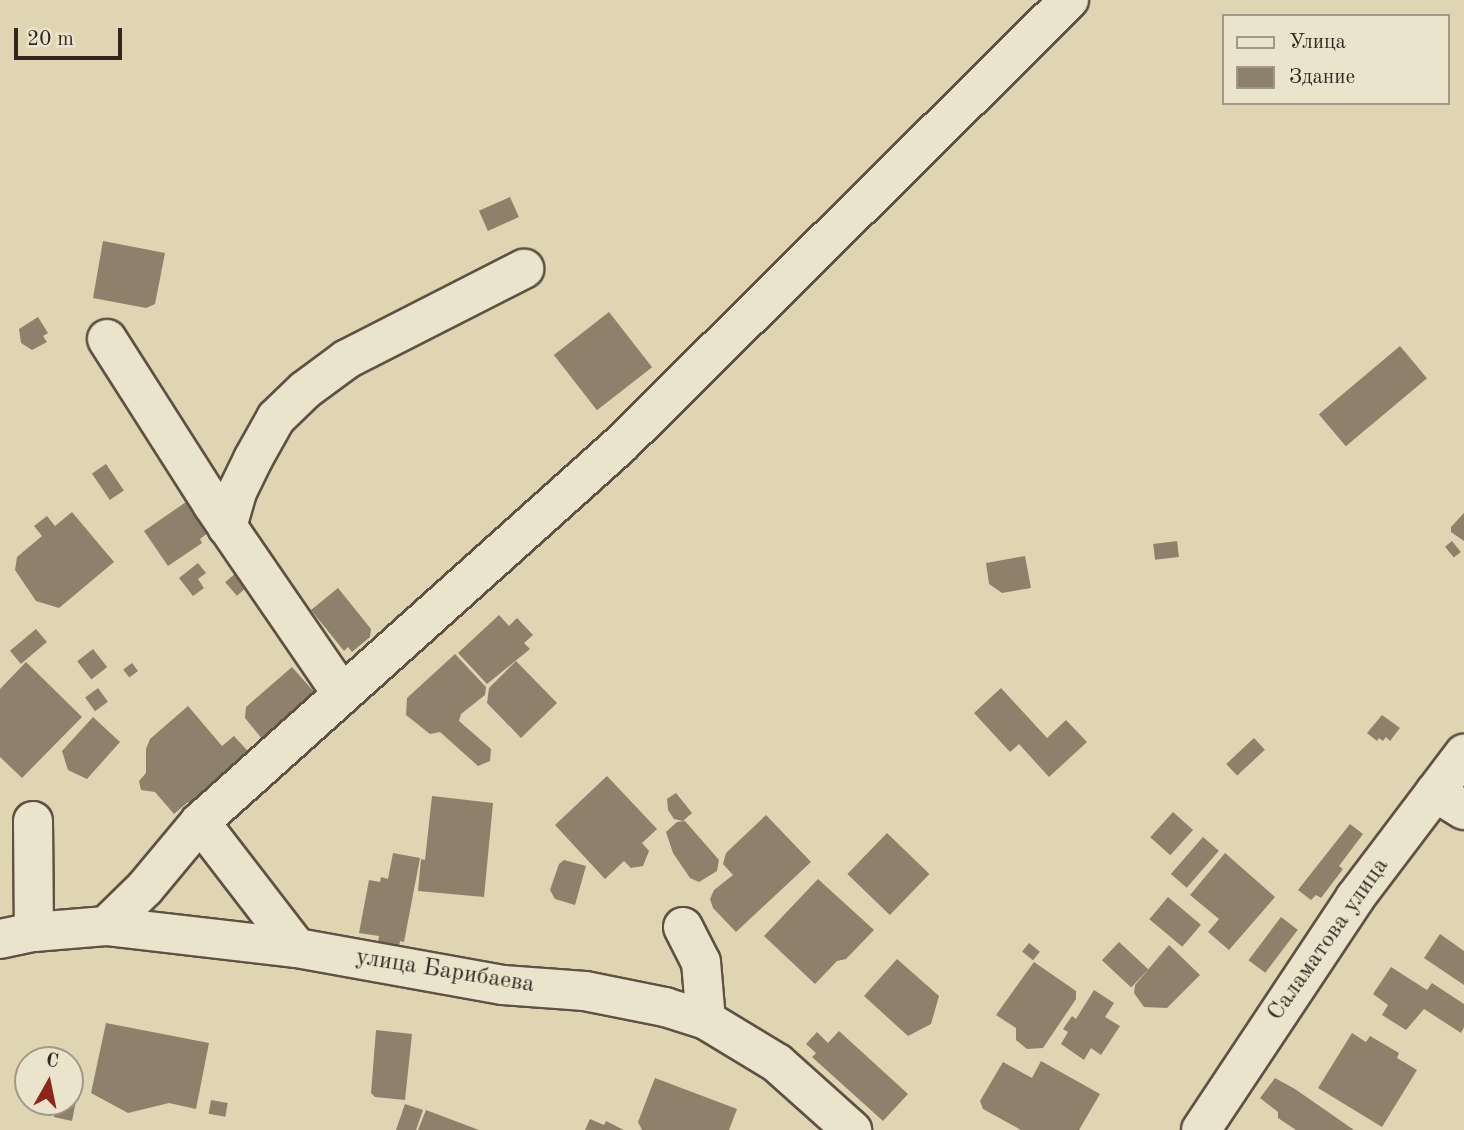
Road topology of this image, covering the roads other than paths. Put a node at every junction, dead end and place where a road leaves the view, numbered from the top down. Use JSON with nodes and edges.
{"nodes":[{"id":1,"x":1069,"y":0,"type":"edge"},
{"id":2,"x":524,"y":269,"type":"dead end"},
{"id":3,"x":107,"y":339,"type":"dead end"},
{"id":4,"x":227,"y":527,"type":"junction"},
{"id":5,"x":342,"y":694,"type":"junction"},
{"id":6,"x":1464,"y":754,"type":"edge"},
{"id":7,"x":1450,"y":801,"type":"edge"},
{"id":8,"x":33,"y":821,"type":"dead end"},
{"id":9,"x":200,"y":822,"type":"junction"},
{"id":10,"x":106,"y":926,"type":"junction"},
{"id":11,"x":683,"y":927,"type":"dead end"},
{"id":12,"x":17,"y":936,"type":"edge"},
{"id":13,"x":297,"y":948,"type":"junction"},
{"id":14,"x":706,"y":1020,"type":"junction"},
{"id":15,"x":852,"y":1130,"type":"edge"},
{"id":16,"x":1200,"y":1130,"type":"edge"}],
"edges":[{"from":1,"to":5,"type":"street"},
{"from":2,"to":4,"type":"street"},
{"from":3,"to":4,"type":"street"},
{"from":4,"to":5,"type":"street"},
{"from":5,"to":9,"type":"street"},
{"from":6,"to":7,"type":"street","name":"Саламатова улица"},
{"from":7,"to":16,"type":"street","name":"Саламатова улица"},
{"from":8,"to":12,"type":"street"},
{"from":9,"to":10,"type":"street"},
{"from":9,"to":13,"type":"street"},
{"from":10,"to":12,"type":"street","name":"улица Барибаева"},
{"from":10,"to":13,"type":"street","name":"улица Барибаева"},
{"from":11,"to":14,"type":"street"},
{"from":13,"to":14,"type":"street","name":"улица Барибаева"},
{"from":14,"to":15,"type":"street","name":"улица Барибаева"}]}
